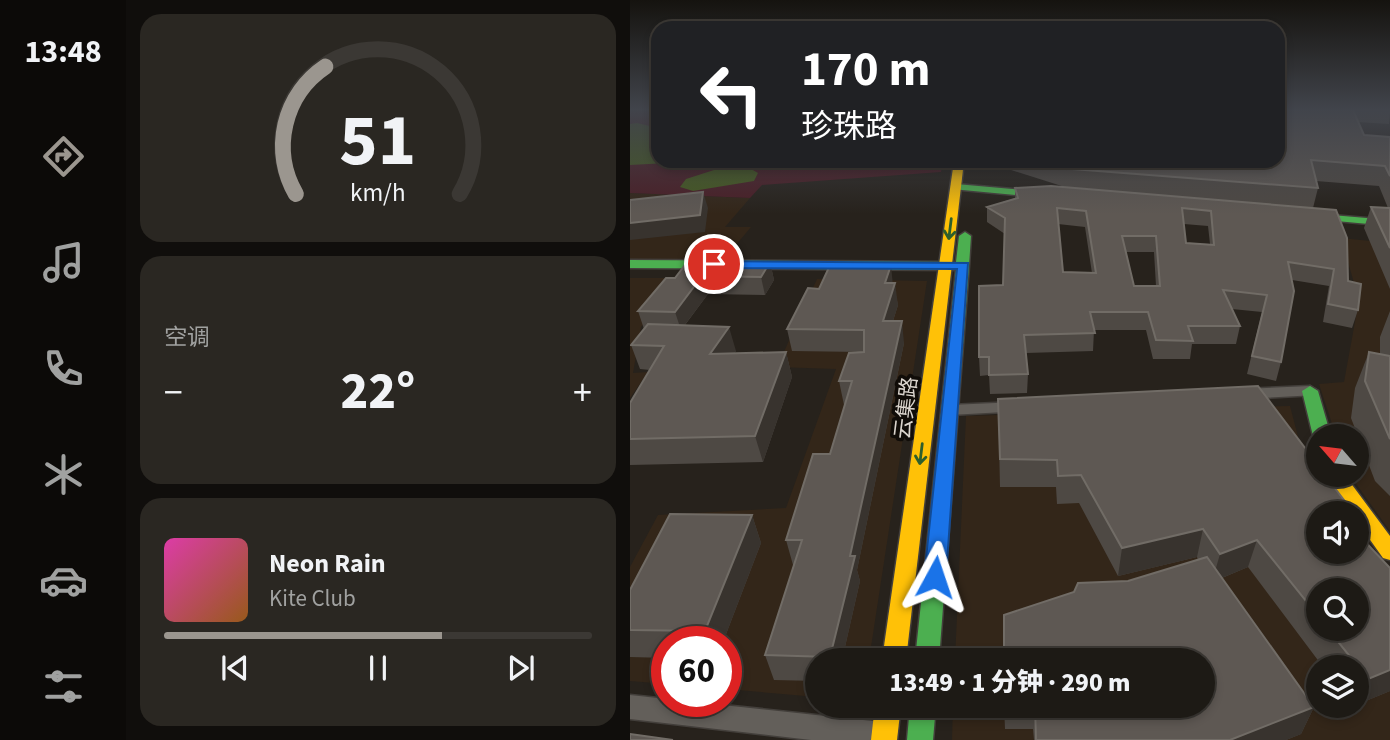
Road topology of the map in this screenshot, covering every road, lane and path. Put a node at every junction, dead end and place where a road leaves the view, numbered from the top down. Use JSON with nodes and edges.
{"nodes":[{"id":1,"x":960,"y":168,"type":"edge"},
{"id":2,"x":968,"y":168,"type":"edge"},
{"id":3,"x":962,"y":185,"type":"junction"},
{"id":4,"x":1064,"y":193,"type":"edge"},
{"id":5,"x":1390,"y":217,"type":"edge"},
{"id":6,"x":1390,"y":223,"type":"edge"},
{"id":7,"x":630,"y":264,"type":"edge"},
{"id":8,"x":945,"y":270,"type":"junction"},
{"id":9,"x":963,"y":270,"type":"junction"},
{"id":10,"x":630,"y":272,"type":"edge"},
{"id":11,"x":1310,"y":391,"type":"joint"},
{"id":12,"x":1227,"y":395,"type":"edge"},
{"id":13,"x":1033,"y":406,"type":"edge"},
{"id":14,"x":950,"y":410,"type":"junction"},
{"id":15,"x":1319,"y":424,"type":"edge"},
{"id":16,"x":1343,"y":487,"type":"edge"},
{"id":17,"x":1390,"y":552,"type":"edge"},
{"id":18,"x":896,"y":648,"type":"edge"},
{"id":19,"x":928,"y":648,"type":"edge"},
{"id":20,"x":630,"y":707,"type":"edge"},
{"id":21,"x":886,"y":718,"type":"edge"},
{"id":22,"x":922,"y":718,"type":"edge"},
{"id":23,"x":884,"y":738,"type":"edge"},
{"id":24,"x":920,"y":740,"type":"edge"}],
"edges":[{"from":1,"to":3,"type":"main road","name":"云集路"},
{"from":2,"to":3,"type":"main road","name":"云集路"},
{"from":3,"to":4,"type":"main road"},
{"from":3,"to":8,"type":"main road","name":"云集路","one_way":true},
{"from":3,"to":9,"type":"main road","name":"云集路"},
{"from":5,"to":6,"type":"main road"},
{"from":7,"to":8,"type":"main road"},
{"from":8,"to":9,"type":"main road"},
{"from":8,"to":10,"type":"main road"},
{"from":8,"to":18,"type":"main road","name":"云集路","one_way":true},
{"from":9,"to":14,"type":"main road","name":"云集路"},
{"from":11,"to":12,"type":"street"},
{"from":11,"to":15,"type":"main road"},
{"from":13,"to":14,"type":"street"},
{"from":14,"to":19,"type":"main road","name":"云集路"},
{"from":16,"to":17,"type":"main road"},
{"from":20,"to":23,"type":"street"},
{"from":21,"to":23,"type":"main road"},
{"from":22,"to":24,"type":"main road"}]}
